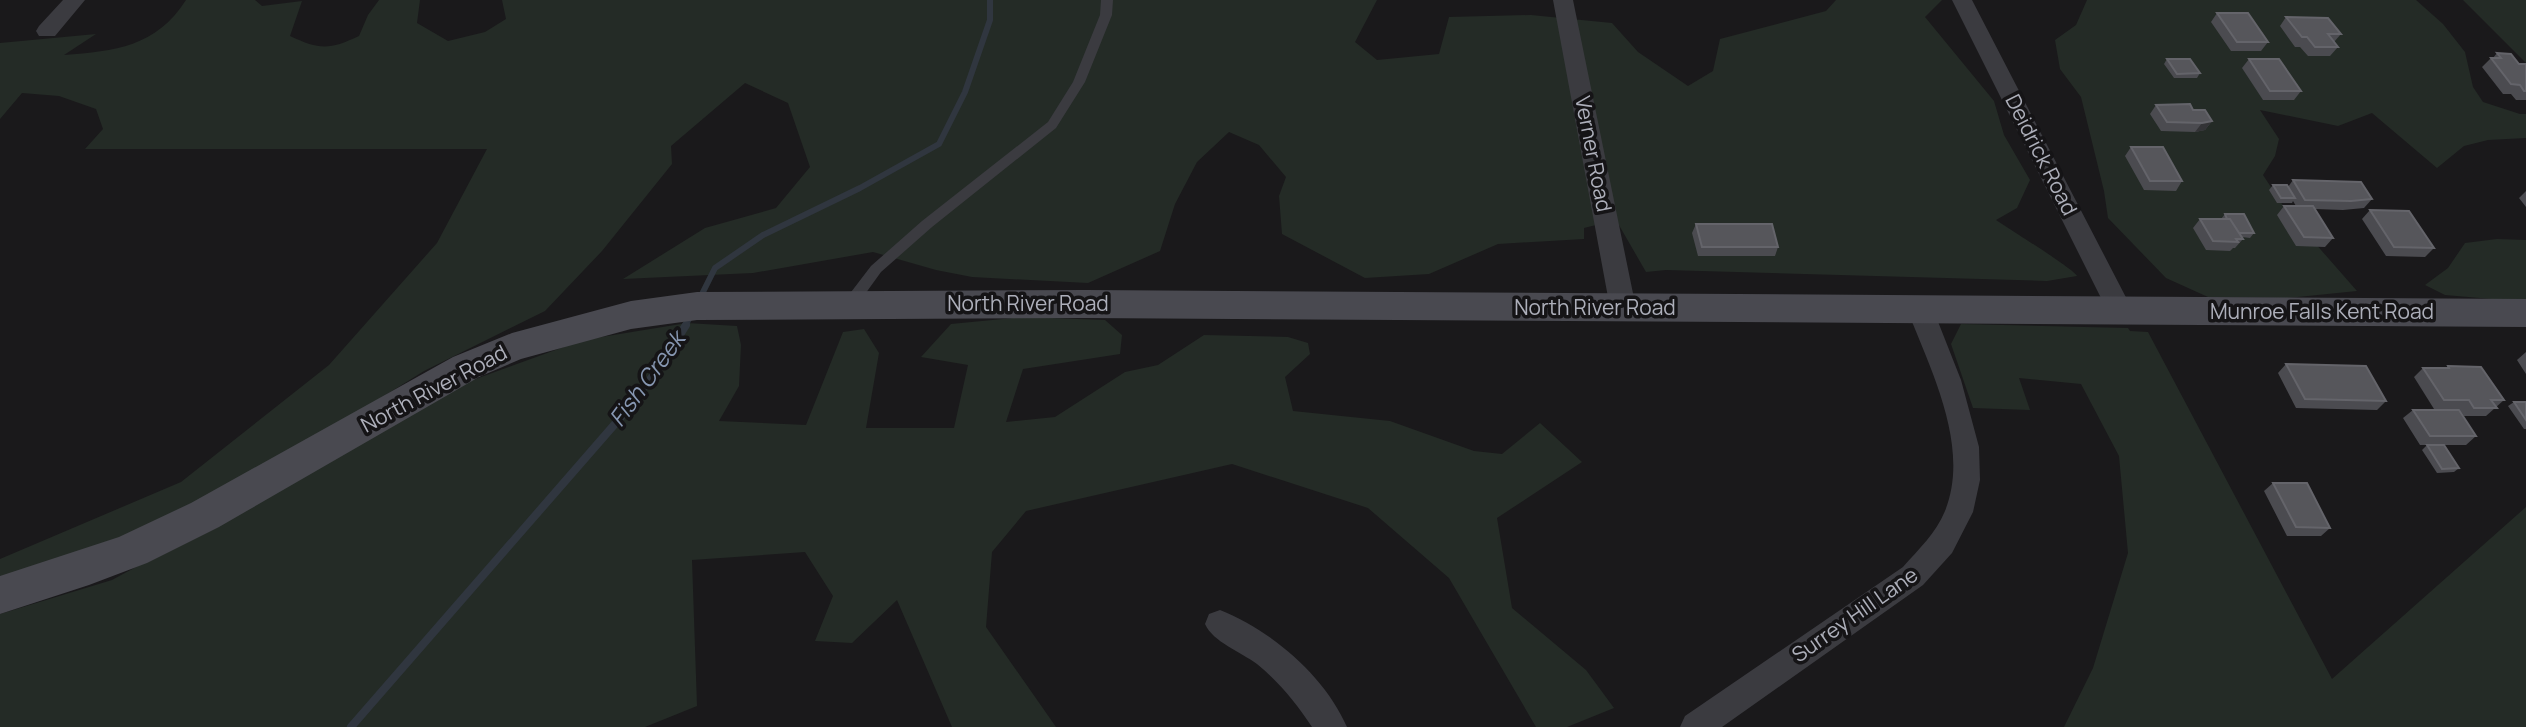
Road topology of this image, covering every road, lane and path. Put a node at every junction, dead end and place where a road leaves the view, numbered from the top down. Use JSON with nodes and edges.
{"nodes":[{"id":1,"x":75,"y":0,"type":"edge"},
{"id":2,"x":1107,"y":0,"type":"edge"},
{"id":3,"x":1563,"y":0,"type":"edge"},
{"id":4,"x":1962,"y":0,"type":"edge"},
{"id":5,"x":47,"y":31,"type":"dead end"},
{"id":6,"x":850,"y":304,"type":"junction"},
{"id":7,"x":1623,"y":308,"type":"junction"},
{"id":8,"x":1920,"y":309,"type":"junction"},
{"id":9,"x":2119,"y":309,"type":"junction"},
{"id":10,"x":2526,"y":313,"type":"edge"},
{"id":11,"x":0,"y":595,"type":"edge"},
{"id":12,"x":1220,"y":624,"type":"dead end"},
{"id":13,"x":1331,"y":727,"type":"edge"},
{"id":14,"x":1696,"y":727,"type":"edge"}],
"edges":[{"from":1,"to":5,"type":"street"},
{"from":2,"to":6,"type":"lane"},
{"from":3,"to":7,"type":"street","name":"Verner Road"},
{"from":4,"to":9,"type":"street","name":"Deidrick Road"},
{"from":6,"to":7,"type":"street","name":"North River Road"},
{"from":6,"to":11,"type":"street","name":"North River Road"},
{"from":7,"to":8,"type":"street","name":"North River Road"},
{"from":8,"to":9,"type":"street","name":"North River Road"},
{"from":8,"to":14,"type":"street","name":"Surrey Hill Lane"},
{"from":9,"to":10,"type":"street","name":"Munroe Falls Kent Road"},
{"from":12,"to":13,"type":"street"}]}
